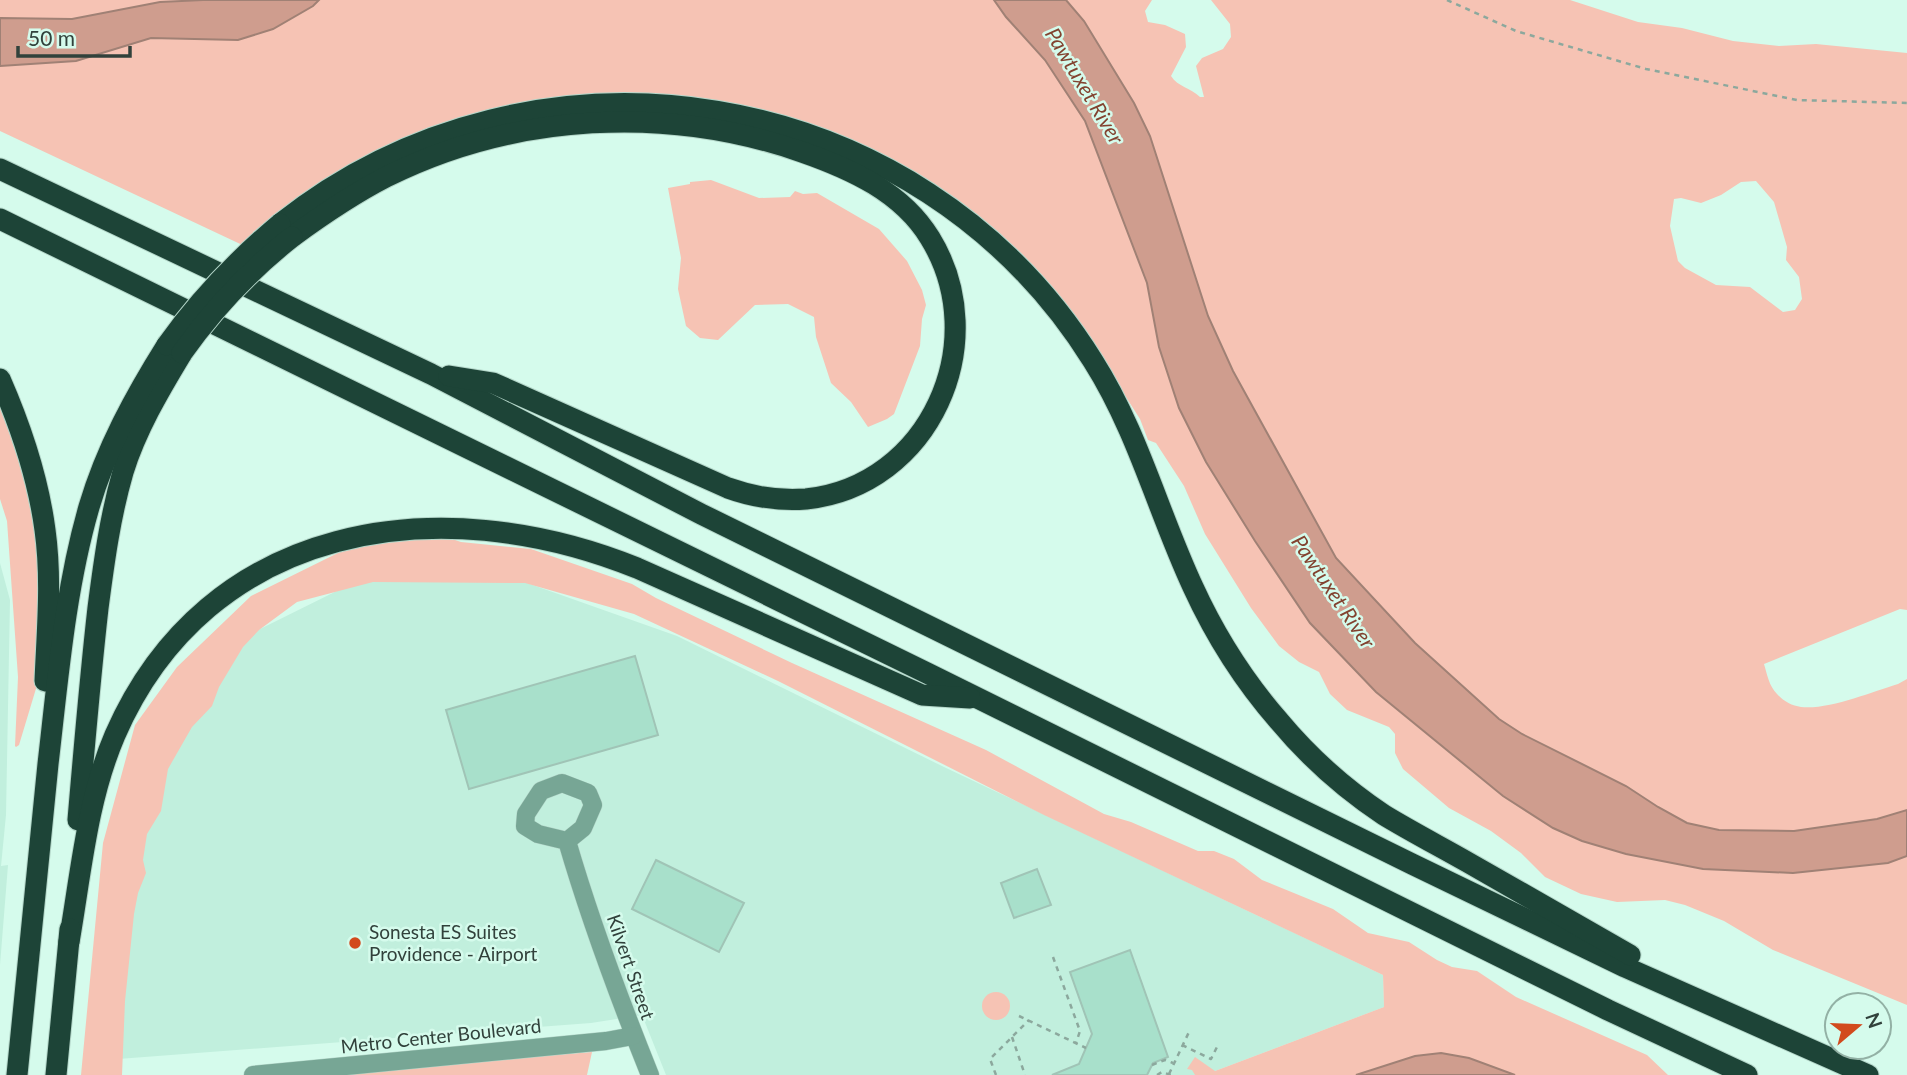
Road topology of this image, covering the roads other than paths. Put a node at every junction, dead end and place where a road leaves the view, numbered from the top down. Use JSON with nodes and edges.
{"nodes":[{"id":1,"x":0,"y":169,"type":"edge"},
{"id":2,"x":0,"y":219,"type":"edge"},
{"id":3,"x":286,"y":231,"type":"junction"},
{"id":4,"x":175,"y":349,"type":"junction"},
{"id":5,"x":431,"y":374,"type":"junction"},
{"id":6,"x":0,"y":379,"type":"edge"},
{"id":7,"x":978,"y":698,"type":"junction"},
{"id":8,"x":40,"y":838,"type":"junction"},
{"id":9,"x":566,"y":841,"type":"dead end"},
{"id":10,"x":69,"y":942,"type":"junction"},
{"id":11,"x":1745,"y":1021,"type":"junction"},
{"id":12,"x":633,"y":1036,"type":"junction"},
{"id":13,"x":17,"y":1075,"type":"edge"},
{"id":14,"x":56,"y":1075,"type":"edge"},
{"id":15,"x":253,"y":1075,"type":"edge"},
{"id":16,"x":650,"y":1075,"type":"edge"},
{"id":17,"x":1748,"y":1075,"type":"edge"},
{"id":18,"x":1868,"y":1075,"type":"edge"}],
"edges":[{"from":1,"to":5,"type":"highway"},
{"from":2,"to":7,"type":"highway"},
{"from":3,"to":4,"type":"highway","bridge":true},
{"from":3,"to":5,"type":"highway"},
{"from":3,"to":11,"type":"highway"},
{"from":4,"to":8,"type":"highway"},
{"from":4,"to":10,"type":"highway"},
{"from":5,"to":11,"type":"highway"},
{"from":6,"to":8,"type":"highway"},
{"from":7,"to":10,"type":"highway"},
{"from":7,"to":17,"type":"highway"},
{"from":8,"to":13,"type":"highway"},
{"from":9,"to":12,"type":"street","name":"Kilvert Street"},
{"from":10,"to":14,"type":"highway"},
{"from":11,"to":18,"type":"highway"},
{"from":12,"to":15,"type":"street","name":"Metro Center Boulevard"},
{"from":12,"to":16,"type":"street","name":"Kilvert Street"}]}
